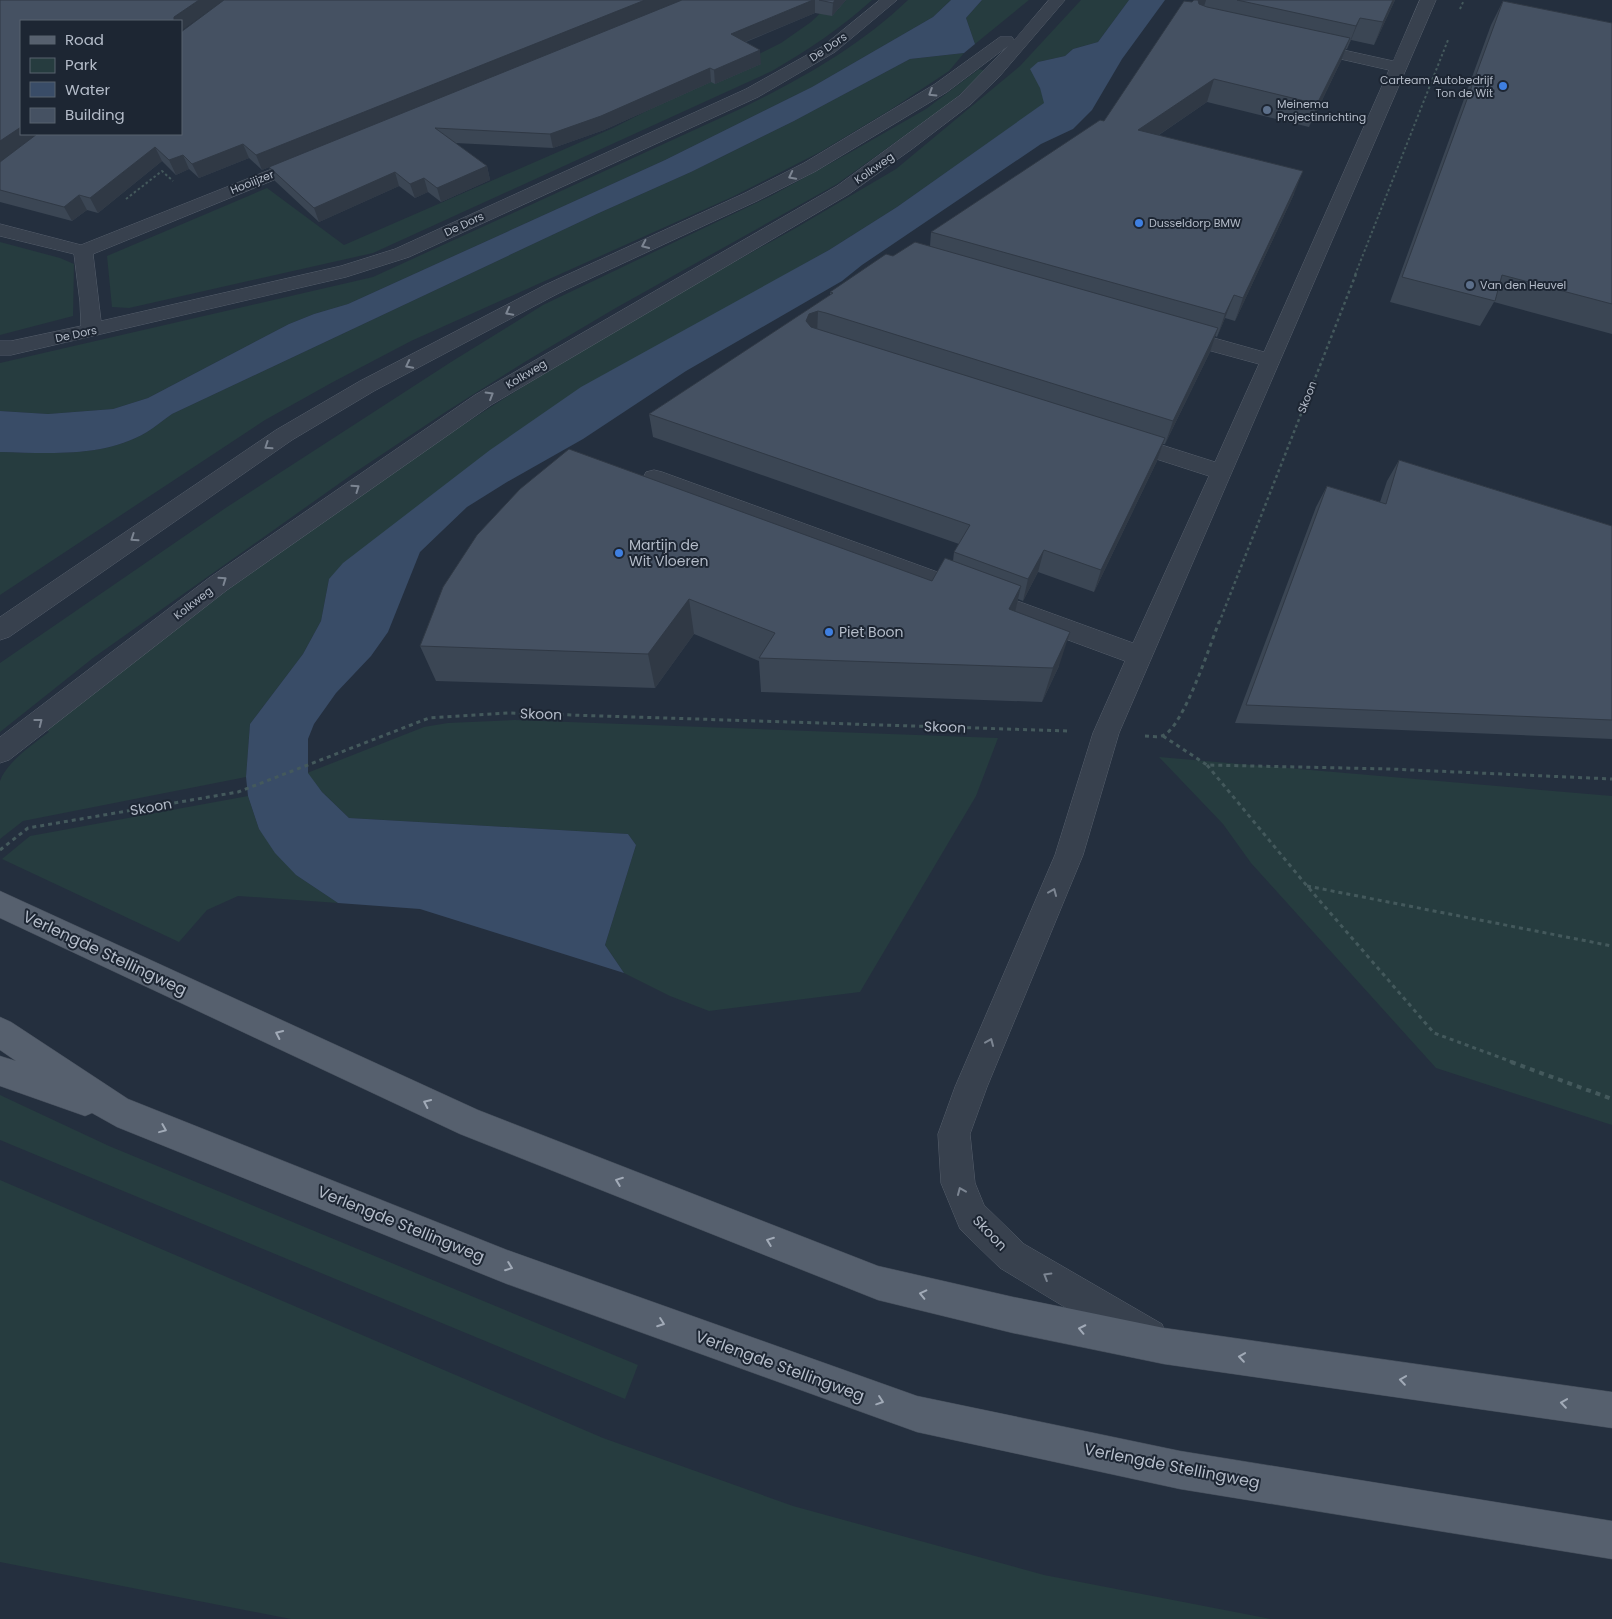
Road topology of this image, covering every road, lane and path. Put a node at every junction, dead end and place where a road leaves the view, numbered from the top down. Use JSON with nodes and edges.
{"nodes":[{"id":1,"x":889,"y":0,"type":"edge"},
{"id":2,"x":1464,"y":0,"type":"edge"},
{"id":3,"x":1424,"y":1,"type":"edge"},
{"id":4,"x":1055,"y":2,"type":"edge"},
{"id":5,"x":1460,"y":9,"type":"dead end"},
{"id":6,"x":1450,"y":36,"type":"dead end"},
{"id":7,"x":1295,"y":44,"type":"edge"},
{"id":8,"x":1399,"y":67,"type":"junction"},
{"id":9,"x":325,"y":152,"type":"edge"},
{"id":10,"x":0,"y":230,"type":"edge"},
{"id":11,"x":83,"y":251,"type":"junction"},
{"id":12,"x":1157,"y":329,"type":"edge"},
{"id":13,"x":91,"y":330,"type":"junction"},
{"id":14,"x":0,"y":348,"type":"edge"},
{"id":15,"x":1271,"y":361,"type":"junction"},
{"id":16,"x":1109,"y":436,"type":"edge"},
{"id":17,"x":1222,"y":472,"type":"junction"},
{"id":18,"x":654,"y":478,"type":"edge"},
{"id":19,"x":0,"y":630,"type":"edge"},
{"id":20,"x":1140,"y":656,"type":"junction"},
{"id":21,"x":1106,"y":732,"type":"junction"},
{"id":22,"x":1163,"y":736,"type":"junction"},
{"id":23,"x":0,"y":752,"type":"edge"},
{"id":24,"x":1207,"y":765,"type":"junction"},
{"id":25,"x":1612,"y":779,"type":"edge"},
{"id":26,"x":0,"y":850,"type":"edge"},
{"id":27,"x":1307,"y":886,"type":"junction"},
{"id":28,"x":0,"y":904,"type":"edge"},
{"id":29,"x":1612,"y":946,"type":"edge"},
{"id":30,"x":0,"y":1032,"type":"edge"},
{"id":31,"x":0,"y":1071,"type":"edge"},
{"id":32,"x":1612,"y":1099,"type":"edge"},
{"id":33,"x":117,"y":1111,"type":"junction"},
{"id":34,"x":1164,"y":1346,"type":"junction"},
{"id":35,"x":1612,"y":1410,"type":"edge"},
{"id":36,"x":1612,"y":1540,"type":"edge"}],
"edges":[{"from":1,"to":13,"type":"street","name":"De Dors"},
{"from":2,"to":5,"type":"path"},
{"from":3,"to":8,"type":"street","name":"Skoon"},
{"from":4,"to":19,"type":"street","name":"Kolkweg","one_way":true},
{"from":23,"to":4,"type":"street","name":"Kolkweg","one_way":true},
{"from":6,"to":22,"type":"path","name":"Skoon"},
{"from":7,"to":8,"type":"street"},
{"from":8,"to":15,"type":"street","name":"Skoon"},
{"from":9,"to":11,"type":"street","name":"Hooiijzer"},
{"from":10,"to":11,"type":"street"},
{"from":11,"to":13,"type":"street"},
{"from":12,"to":15,"type":"street"},
{"from":13,"to":14,"type":"street","name":"De Dors"},
{"from":15,"to":17,"type":"street","name":"Skoon"},
{"from":16,"to":17,"type":"street"},
{"from":17,"to":20,"type":"street","name":"Skoon"},
{"from":18,"to":20,"type":"street"},
{"from":20,"to":21,"type":"street","name":"Skoon"},
{"from":21,"to":22,"type":"path","name":"Skoon"},
{"from":21,"to":26,"type":"path","name":"Skoon"},
{"from":34,"to":21,"type":"street","name":"Skoon","one_way":true},
{"from":22,"to":24,"type":"path"},
{"from":24,"to":25,"type":"path"},
{"from":24,"to":27,"type":"path"},
{"from":27,"to":29,"type":"path"},
{"from":27,"to":32,"type":"path"},
{"from":34,"to":28,"type":"main road","name":"Verlengde Stellingweg","one_way":true},
{"from":30,"to":33,"type":"main road","name":"Verlengde Stellingweg"},
{"from":31,"to":33,"type":"main road"},
{"from":33,"to":36,"type":"main road","name":"Verlengde Stellingweg","one_way":true},
{"from":35,"to":34,"type":"main road","name":"Verlengde Stellingweg","one_way":true}]}
